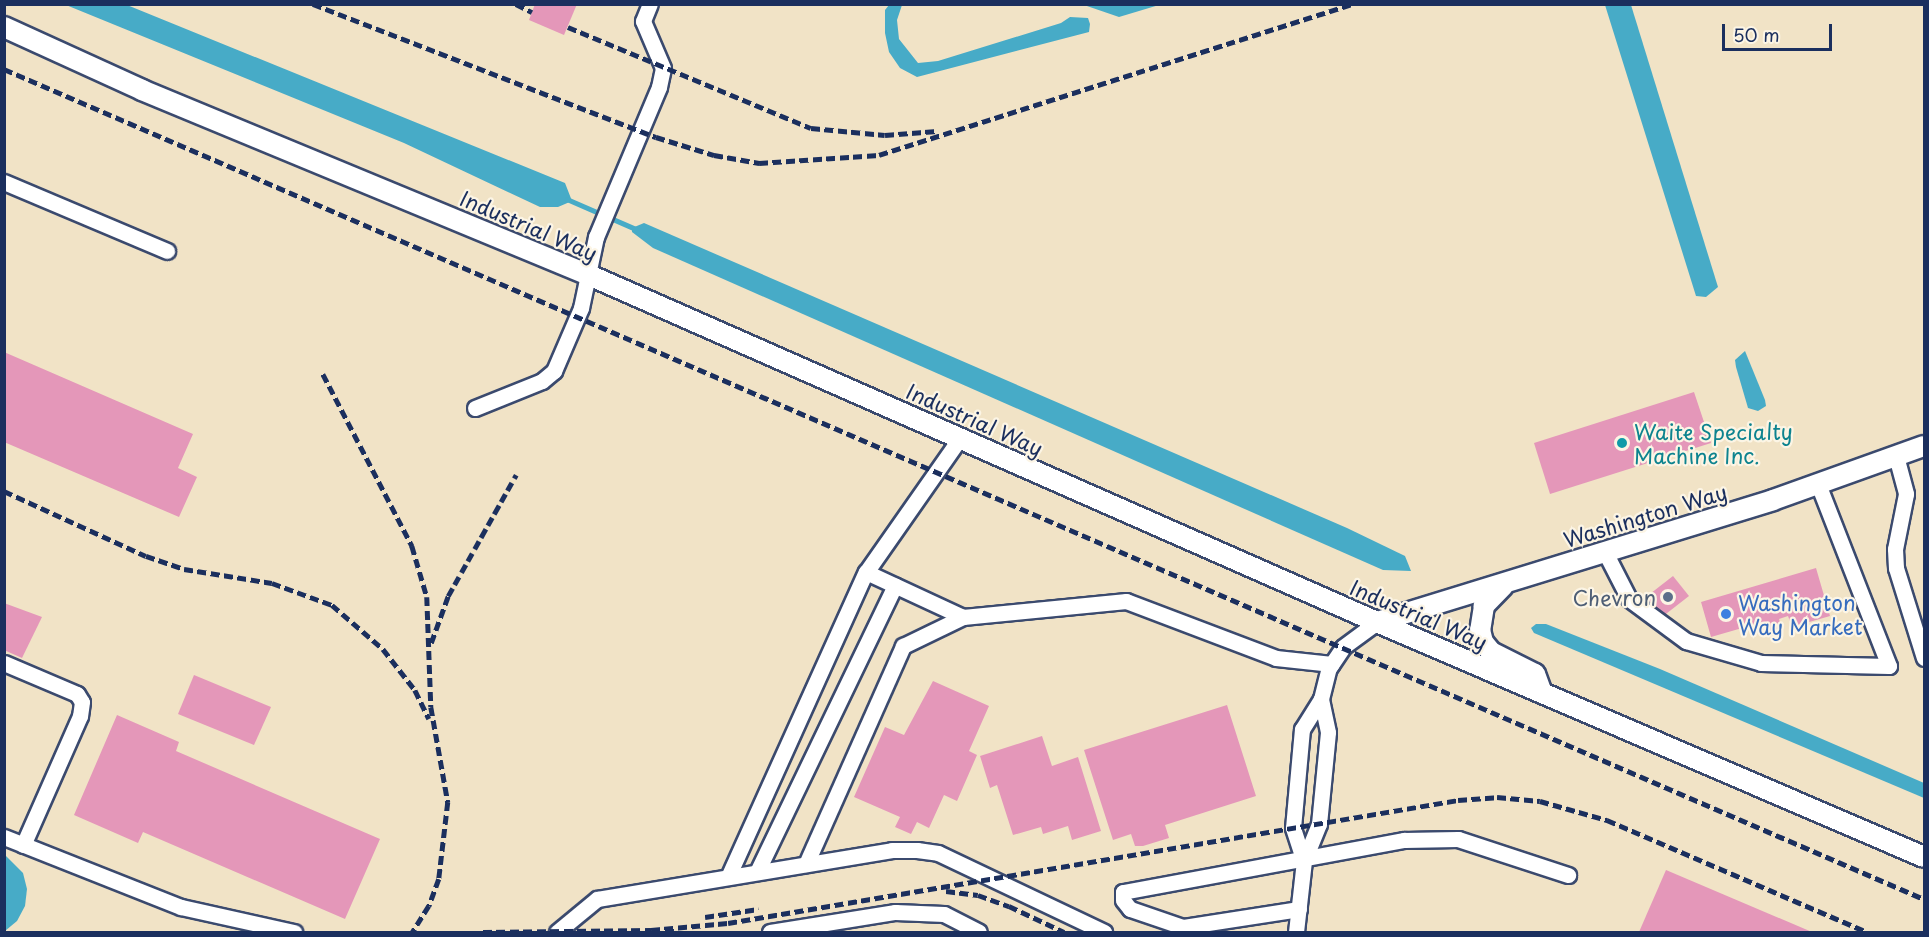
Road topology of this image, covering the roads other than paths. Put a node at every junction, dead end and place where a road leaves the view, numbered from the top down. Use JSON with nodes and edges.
{"nodes":[{"id":1,"x":650,"y":4,"type":"edge"},
{"id":2,"x":4,"y":27,"type":"edge"},
{"id":3,"x":4,"y":182,"type":"edge"},
{"id":4,"x":167,"y":250,"type":"dead end"},
{"id":5,"x":589,"y":276,"type":"junction"},
{"id":6,"x":475,"y":408,"type":"dead end"},
{"id":7,"x":960,"y":438,"type":"junction"},
{"id":8,"x":1924,"y":446,"type":"edge"},
{"id":9,"x":1896,"y":456,"type":"junction"},
{"id":10,"x":1818,"y":484,"type":"junction"},
{"id":11,"x":1605,"y":552,"type":"junction"},
{"id":12,"x":866,"y":572,"type":"junction"},
{"id":13,"x":1506,"y":583,"type":"junction"},
{"id":14,"x":895,"y":585,"type":"junction"},
{"id":15,"x":963,"y":617,"type":"junction"},
{"id":16,"x":1377,"y":622,"type":"junction"},
{"id":17,"x":1924,"y":658,"type":"edge"},
{"id":18,"x":4,"y":663,"type":"edge"},
{"id":19,"x":1332,"y":664,"type":"junction"},
{"id":20,"x":1542,"y":693,"type":"junction"},
{"id":21,"x":1321,"y":699,"type":"junction"},
{"id":22,"x":4,"y":837,"type":"edge"},
{"id":23,"x":23,"y":845,"type":"junction"},
{"id":24,"x":1924,"y":857,"type":"edge"},
{"id":25,"x":1304,"y":861,"type":"junction"},
{"id":26,"x":806,"y":864,"type":"junction"},
{"id":27,"x":757,"y":872,"type":"junction"},
{"id":28,"x":1568,"y":875,"type":"dead end"},
{"id":29,"x":728,"y":877,"type":"junction"},
{"id":30,"x":1299,"y":909,"type":"junction"},
{"id":31,"x":294,"y":933,"type":"edge"},
{"id":32,"x":557,"y":933,"type":"edge"},
{"id":33,"x":770,"y":933,"type":"edge"},
{"id":34,"x":979,"y":933,"type":"edge"},
{"id":35,"x":1104,"y":933,"type":"edge"},
{"id":36,"x":1296,"y":933,"type":"edge"}],
"edges":[{"from":1,"to":5,"type":"lane"},
{"from":2,"to":5,"type":"main road","name":"Industrial Way"},
{"from":3,"to":4,"type":"lane"},
{"from":5,"to":6,"type":"lane"},
{"from":5,"to":7,"type":"main road","name":"Industrial Way"},
{"from":7,"to":12,"type":"lane"},
{"from":7,"to":16,"type":"main road","name":"Industrial Way"},
{"from":8,"to":9,"type":"main road","name":"Washington Way"},
{"from":9,"to":10,"type":"main road","name":"Washington Way"},
{"from":9,"to":17,"type":"lane"},
{"from":10,"to":11,"type":"main road","name":"Washington Way"},
{"from":10,"to":11,"type":"lane"},
{"from":11,"to":13,"type":"main road","name":"Washington Way"},
{"from":12,"to":14,"type":"lane"},
{"from":12,"to":29,"type":"lane"},
{"from":13,"to":16,"type":"main road","name":"Washington Way"},
{"from":13,"to":20,"type":"main road"},
{"from":14,"to":15,"type":"lane"},
{"from":14,"to":27,"type":"lane"},
{"from":15,"to":19,"type":"lane"},
{"from":15,"to":26,"type":"lane"},
{"from":16,"to":19,"type":"lane"},
{"from":16,"to":20,"type":"main road","name":"Industrial Way"},
{"from":18,"to":23,"type":"lane"},
{"from":19,"to":21,"type":"lane"},
{"from":20,"to":24,"type":"main road","name":"Industrial Way"},
{"from":21,"to":25,"type":"lane"},
{"from":21,"to":25,"type":"lane"},
{"from":22,"to":23,"type":"lane"},
{"from":23,"to":31,"type":"lane"},
{"from":25,"to":28,"type":"lane"},
{"from":25,"to":30,"type":"lane"},
{"from":25,"to":30,"type":"lane"},
{"from":26,"to":27,"type":"lane"},
{"from":26,"to":35,"type":"lane"},
{"from":27,"to":29,"type":"lane"},
{"from":29,"to":32,"type":"lane"},
{"from":30,"to":36,"type":"lane"},
{"from":33,"to":34,"type":"lane"}]}
